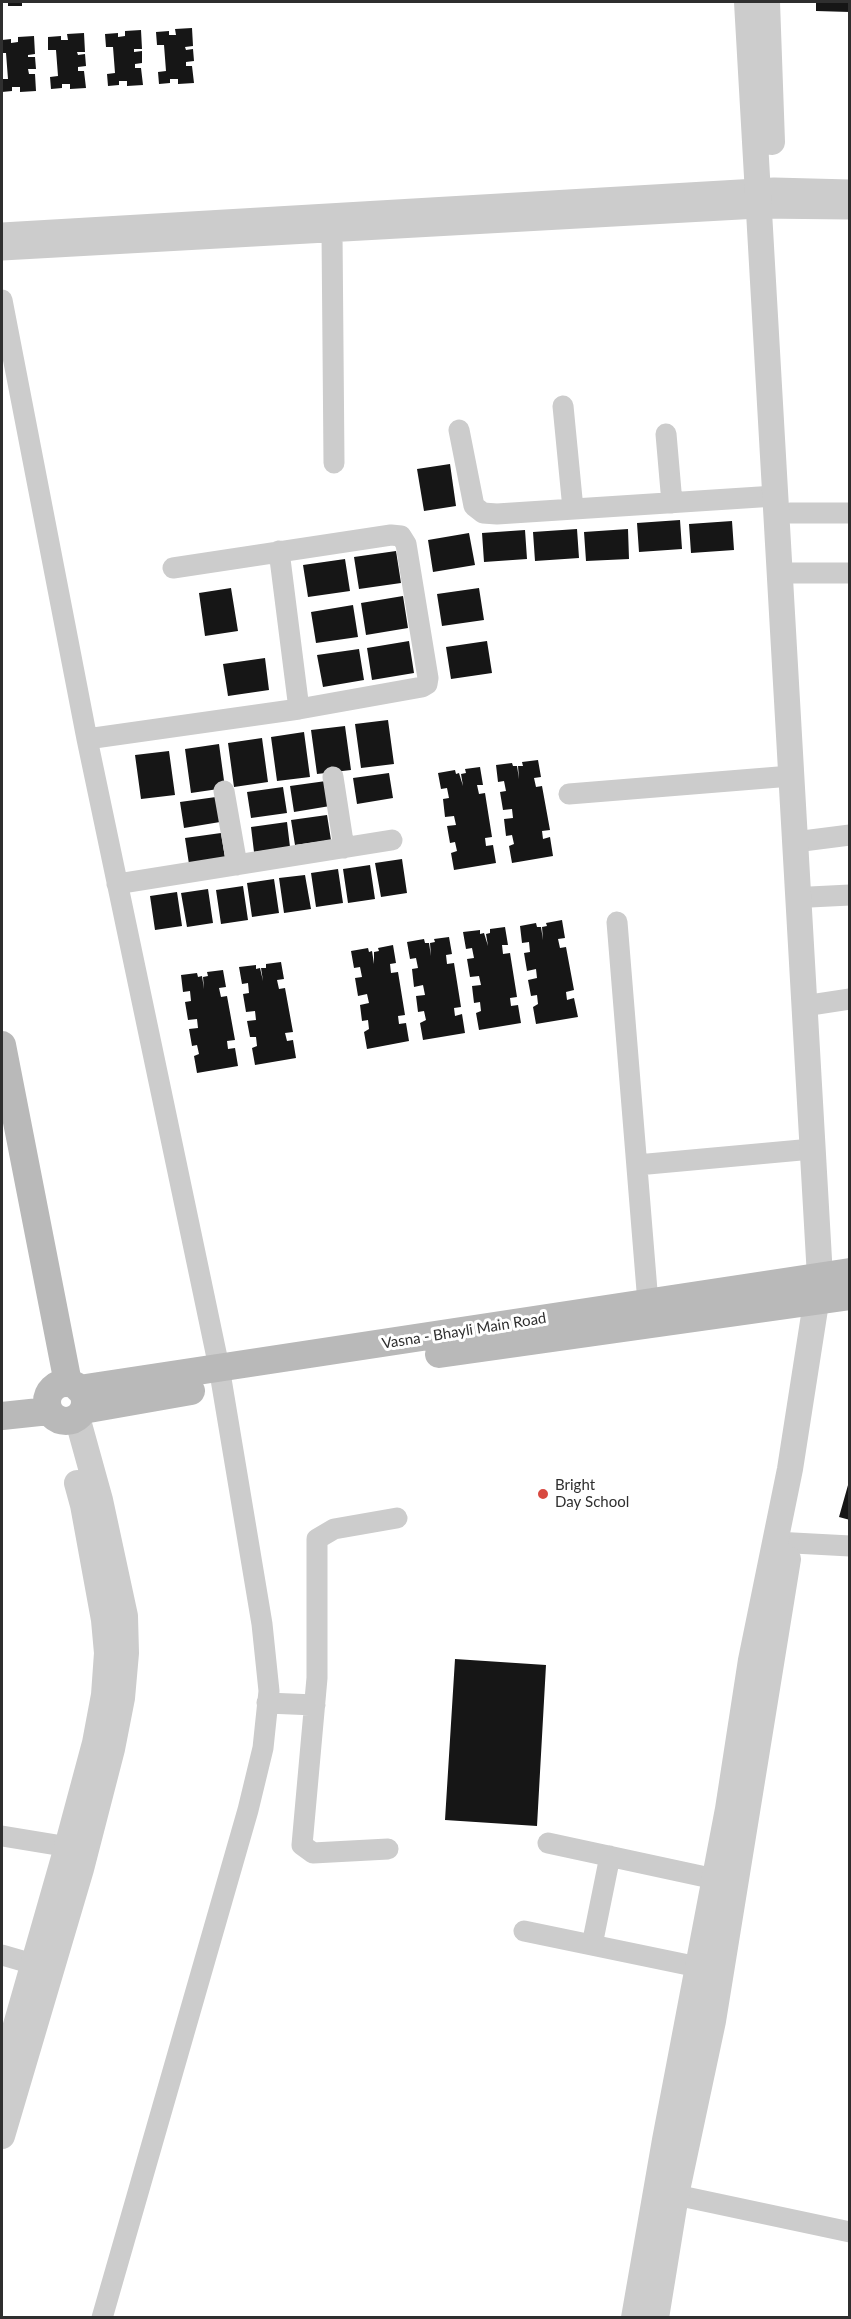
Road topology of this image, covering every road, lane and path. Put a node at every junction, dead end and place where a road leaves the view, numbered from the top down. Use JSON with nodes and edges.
{"nodes":[{"id":1,"x":747,"y":2,"type":"edge"},
{"id":2,"x":767,"y":2,"type":"edge"},
{"id":3,"x":849,"y":190,"type":"edge"},
{"id":4,"x":766,"y":198,"type":"junction"},
{"id":5,"x":849,"y":209,"type":"edge"},
{"id":6,"x":332,"y":232,"type":"junction"},
{"id":7,"x":2,"y":233,"type":"edge"},
{"id":8,"x":2,"y":250,"type":"edge"},
{"id":9,"x":2,"y":300,"type":"edge"},
{"id":10,"x":563,"y":406,"type":"dead end"},
{"id":11,"x":459,"y":430,"type":"dead end"},
{"id":12,"x":666,"y":434,"type":"dead end"},
{"id":13,"x":334,"y":462,"type":"dead end"},
{"id":14,"x":672,"y":503,"type":"junction"},
{"id":15,"x":782,"y":504,"type":"junction"},
{"id":16,"x":573,"y":509,"type":"junction"},
{"id":17,"x":849,"y":513,"type":"edge"},
{"id":18,"x":279,"y":551,"type":"junction"},
{"id":19,"x":172,"y":568,"type":"dead end"},
{"id":20,"x":792,"y":573,"type":"junction"},
{"id":21,"x":849,"y":573,"type":"edge"},
{"id":22,"x":299,"y":709,"type":"junction"},
{"id":23,"x":87,"y":739,"type":"junction"},
{"id":24,"x":791,"y":776,"type":"junction"},
{"id":25,"x":333,"y":777,"type":"dead end"},
{"id":26,"x":225,"y":791,"type":"dead end"},
{"id":27,"x":569,"y":794,"type":"dead end"},
{"id":28,"x":849,"y":834,"type":"edge"},
{"id":29,"x":392,"y":840,"type":"dead end"},
{"id":30,"x":800,"y":841,"type":"junction"},
{"id":31,"x":344,"y":848,"type":"junction"},
{"id":32,"x":237,"y":865,"type":"junction"},
{"id":33,"x":117,"y":884,"type":"junction"},
{"id":34,"x":849,"y":896,"type":"edge"},
{"id":35,"x":810,"y":902,"type":"junction"},
{"id":36,"x":849,"y":905,"type":"edge"},
{"id":37,"x":617,"y":922,"type":"dead end"},
{"id":38,"x":849,"y":999,"type":"edge"},
{"id":39,"x":811,"y":1005,"type":"junction"},
{"id":40,"x":2,"y":1045,"type":"edge"},
{"id":41,"x":2,"y":1112,"type":"edge"},
{"id":42,"x":812,"y":1149,"type":"junction"},
{"id":43,"x":637,"y":1165,"type":"junction"},
{"id":44,"x":834,"y":1286,"type":"edge"},
{"id":45,"x":648,"y":1303,"type":"junction"},
{"id":46,"x":220,"y":1376,"type":"junction"},
{"id":47,"x":2,"y":1399,"type":"edge"},
{"id":48,"x":64,"y":1402,"type":"junction"},
{"id":49,"x":2,"y":1416,"type":"edge"},
{"id":50,"x":397,"y":1518,"type":"dead end"},
{"id":51,"x":783,"y":1543,"type":"junction"},
{"id":52,"x":849,"y":1546,"type":"edge"},
{"id":53,"x":267,"y":1703,"type":"junction"},
{"id":54,"x":315,"y":1705,"type":"junction"},
{"id":55,"x":2,"y":1836,"type":"edge"},
{"id":56,"x":548,"y":1843,"type":"dead end"},
{"id":57,"x":77,"y":1848,"type":"junction"},
{"id":58,"x":388,"y":1849,"type":"dead end"},
{"id":59,"x":610,"y":1856,"type":"junction"},
{"id":60,"x":715,"y":1879,"type":"junction"},
{"id":61,"x":525,"y":1931,"type":"dead end"},
{"id":62,"x":592,"y":1945,"type":"junction"},
{"id":63,"x":2,"y":1955,"type":"edge"},
{"id":64,"x":33,"y":1964,"type":"junction"},
{"id":65,"x":698,"y":1967,"type":"junction"},
{"id":66,"x":2,"y":2074,"type":"edge"},
{"id":67,"x":2,"y":2136,"type":"edge"},
{"id":68,"x":667,"y":2190,"type":"junction"},
{"id":69,"x":849,"y":2232,"type":"edge"},
{"id":70,"x":102,"y":2318,"type":"edge"},
{"id":71,"x":634,"y":2318,"type":"edge"},
{"id":72,"x":656,"y":2318,"type":"edge"}],
"edges":[{"from":1,"to":4,"type":"street"},
{"from":2,"to":4,"type":"street"},
{"from":3,"to":4,"type":"street"},
{"from":4,"to":5,"type":"street"},
{"from":4,"to":6,"type":"street"},
{"from":4,"to":7,"type":"street"},
{"from":4,"to":15,"type":"street"},
{"from":6,"to":8,"type":"street"},
{"from":6,"to":13,"type":"street"},
{"from":9,"to":23,"type":"street"},
{"from":10,"to":16,"type":"street"},
{"from":11,"to":16,"type":"street"},
{"from":12,"to":14,"type":"street"},
{"from":14,"to":15,"type":"street"},
{"from":14,"to":16,"type":"street"},
{"from":15,"to":17,"type":"street"},
{"from":15,"to":20,"type":"street"},
{"from":15,"to":24,"type":"street"},
{"from":18,"to":19,"type":"street"},
{"from":18,"to":22,"type":"street"},
{"from":18,"to":22,"type":"street"},
{"from":20,"to":21,"type":"street"},
{"from":20,"to":30,"type":"street"},
{"from":22,"to":23,"type":"street"},
{"from":23,"to":33,"type":"street"},
{"from":24,"to":27,"type":"street"},
{"from":24,"to":30,"type":"street"},
{"from":25,"to":31,"type":"street"},
{"from":26,"to":32,"type":"street"},
{"from":28,"to":30,"type":"street"},
{"from":29,"to":31,"type":"street"},
{"from":30,"to":35,"type":"street"},
{"from":30,"to":39,"type":"street"},
{"from":31,"to":32,"type":"street"},
{"from":32,"to":33,"type":"street"},
{"from":33,"to":46,"type":"street"},
{"from":34,"to":35,"type":"street"},
{"from":35,"to":36,"type":"street"},
{"from":35,"to":39,"type":"street"},
{"from":37,"to":43,"type":"street"},
{"from":38,"to":39,"type":"street"},
{"from":39,"to":42,"type":"street"},
{"from":39,"to":44,"type":"street"},
{"from":40,"to":48,"type":"main road"},
{"from":41,"to":48,"type":"main road"},
{"from":42,"to":43,"type":"street"},
{"from":42,"to":44,"type":"street"},
{"from":43,"to":45,"type":"street"},
{"from":44,"to":45,"type":"main road","name":"Vasna - Bhayli Main Road"},
{"from":44,"to":46,"type":"main road","name":"Vasna - Bhayli Main Road"},
{"from":44,"to":51,"type":"street"},
{"from":45,"to":46,"type":"main road","name":"Vasna - Bhayli Main Road"},
{"from":46,"to":48,"type":"main road","name":"Vasna - Bhayli Main Road"},
{"from":46,"to":53,"type":"street"},
{"from":47,"to":48,"type":"main road","name":"Vasna - Bhayli Main Road"},
{"from":48,"to":49,"type":"main road","name":"Vasna - Bhayli Main Road"},
{"from":48,"to":57,"type":"street"},
{"from":50,"to":54,"type":"street"},
{"from":51,"to":52,"type":"street"},
{"from":51,"to":60,"type":"street"},
{"from":51,"to":68,"type":"street"},
{"from":53,"to":54,"type":"street"},
{"from":53,"to":70,"type":"street"},
{"from":54,"to":58,"type":"street"},
{"from":55,"to":57,"type":"street"},
{"from":56,"to":59,"type":"street"},
{"from":57,"to":64,"type":"street"},
{"from":57,"to":67,"type":"street"},
{"from":59,"to":60,"type":"street"},
{"from":59,"to":62,"type":"street"},
{"from":60,"to":65,"type":"street"},
{"from":61,"to":62,"type":"street"},
{"from":62,"to":65,"type":"street"},
{"from":63,"to":64,"type":"street"},
{"from":64,"to":66,"type":"street"},
{"from":65,"to":68,"type":"street"},
{"from":68,"to":69,"type":"street"},
{"from":68,"to":71,"type":"street"},
{"from":68,"to":72,"type":"street"}]}
